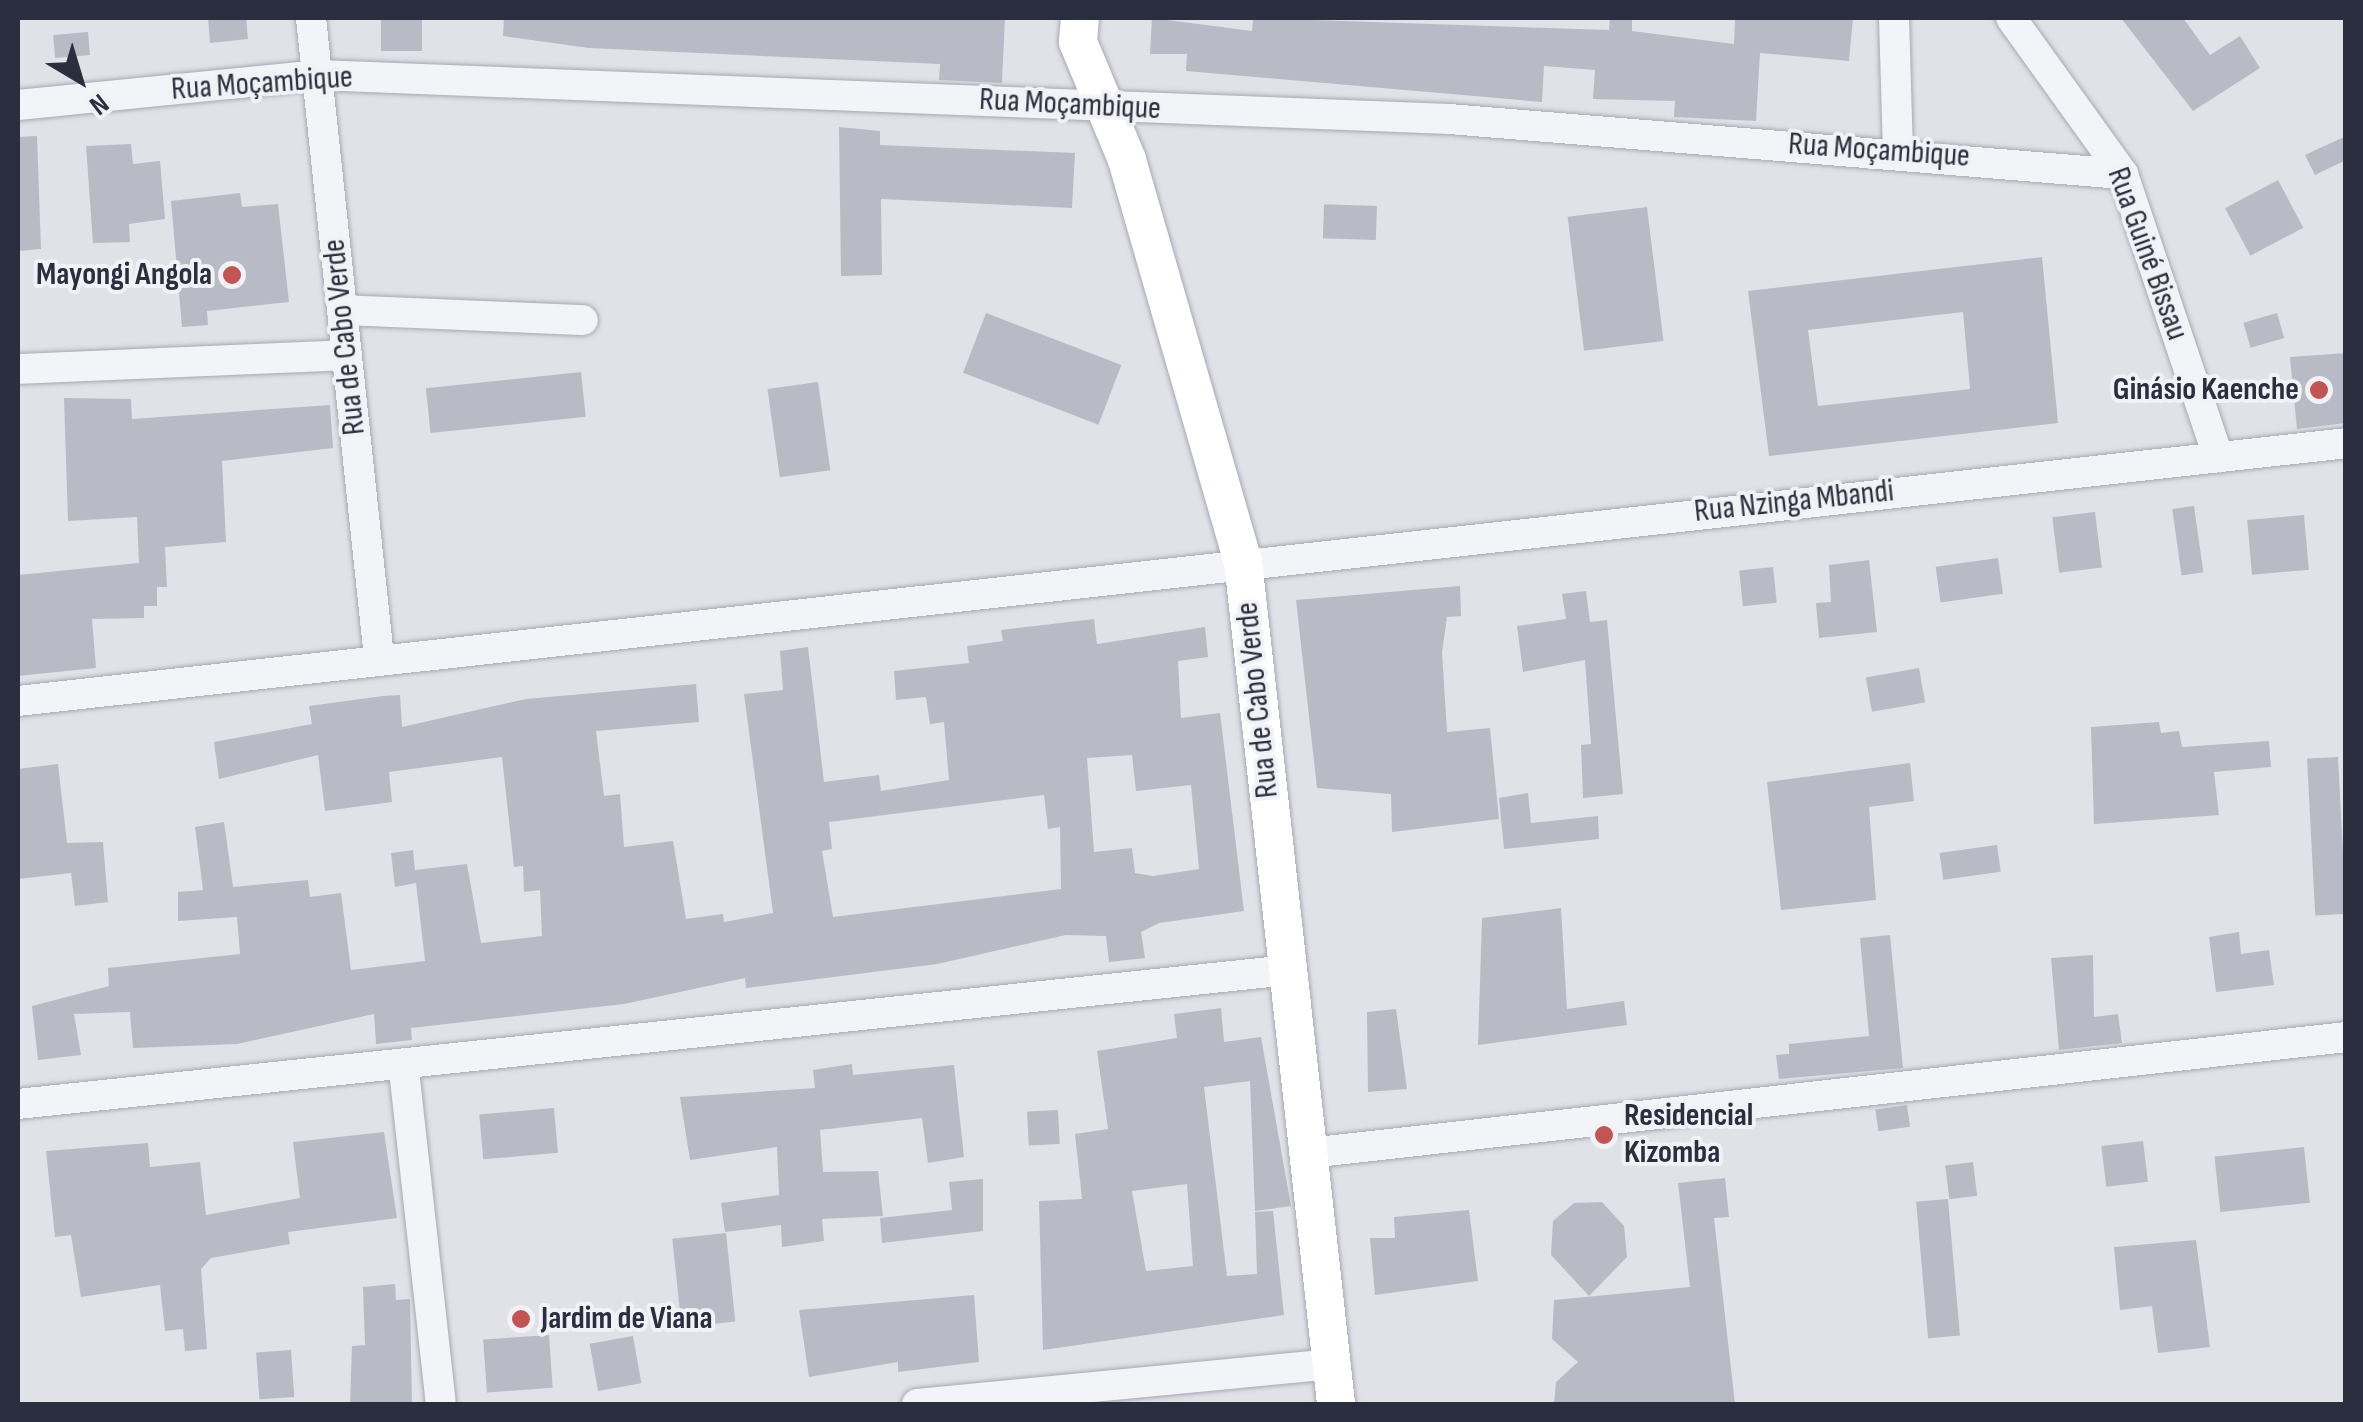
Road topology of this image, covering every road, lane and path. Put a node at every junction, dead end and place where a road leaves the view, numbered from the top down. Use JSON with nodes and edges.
{"nodes":[{"id":1,"x":311,"y":18,"type":"edge"},
{"id":2,"x":1080,"y":18,"type":"edge"},
{"id":3,"x":1894,"y":18,"type":"edge"},
{"id":4,"x":2011,"y":18,"type":"edge"},
{"id":5,"x":317,"y":74,"type":"junction"},
{"id":6,"x":18,"y":105,"type":"edge"},
{"id":7,"x":1106,"y":108,"type":"junction"},
{"id":8,"x":1898,"y":154,"type":"junction"},
{"id":9,"x":2123,"y":174,"type":"junction"},
{"id":10,"x":342,"y":310,"type":"junction"},
{"id":11,"x":583,"y":320,"type":"dead end"},
{"id":12,"x":347,"y":355,"type":"junction"},
{"id":13,"x":18,"y":369,"type":"edge"},
{"id":14,"x":2346,"y":442,"type":"edge"},
{"id":15,"x":2218,"y":457,"type":"junction"},
{"id":16,"x":1243,"y":561,"type":"junction"},
{"id":17,"x":380,"y":657,"type":"junction"},
{"id":18,"x":18,"y":701,"type":"edge"},
{"id":19,"x":1289,"y":970,"type":"junction"},
{"id":20,"x":2345,"y":1044,"type":"edge"},
{"id":21,"x":404,"y":1070,"type":"junction"},
{"id":22,"x":18,"y":1104,"type":"edge"},
{"id":23,"x":1309,"y":1154,"type":"junction"},
{"id":24,"x":1333,"y":1364,"type":"junction"},
{"id":25,"x":441,"y":1404,"type":"edge"},
{"id":26,"x":917,"y":1404,"type":"edge"},
{"id":27,"x":1336,"y":1404,"type":"edge"}],
"edges":[{"from":1,"to":5,"type":"street","name":"Rua de Cabo Verde"},
{"from":2,"to":7,"type":"main road","name":"Rua de Cabo Verde"},
{"from":3,"to":8,"type":"street"},
{"from":4,"to":9,"type":"street","name":"Rua Guiné Bissau"},
{"from":5,"to":6,"type":"street","name":"Rua Moçambique"},
{"from":5,"to":7,"type":"street","name":"Rua Moçambique"},
{"from":5,"to":10,"type":"street","name":"Rua de Cabo Verde"},
{"from":7,"to":8,"type":"street","name":"Rua Moçambique"},
{"from":7,"to":16,"type":"main road","name":"Rua de Cabo Verde"},
{"from":8,"to":9,"type":"street","name":"Rua Moçambique"},
{"from":9,"to":15,"type":"street","name":"Rua Guiné Bissau"},
{"from":10,"to":11,"type":"street"},
{"from":10,"to":12,"type":"street","name":"Rua de Cabo Verde"},
{"from":12,"to":13,"type":"street"},
{"from":12,"to":17,"type":"street","name":"Rua de Cabo Verde"},
{"from":14,"to":15,"type":"street","name":"Rua Nzinga Mbandi"},
{"from":15,"to":16,"type":"street","name":"Rua Nzinga Mbandi"},
{"from":16,"to":17,"type":"street","name":"Rua Nzinga Mbandi"},
{"from":16,"to":19,"type":"main road","name":"Rua de Cabo Verde"},
{"from":17,"to":18,"type":"street","name":"Rua Nzinga Mbandi"},
{"from":19,"to":21,"type":"street"},
{"from":19,"to":23,"type":"main road","name":"Rua de Cabo Verde"},
{"from":20,"to":23,"type":"street"},
{"from":21,"to":22,"type":"street"},
{"from":21,"to":25,"type":"street"},
{"from":23,"to":24,"type":"main road","name":"Rua de Cabo Verde"},
{"from":24,"to":26,"type":"street"},
{"from":24,"to":27,"type":"main road","name":"Rua de Cabo Verde"}]}
